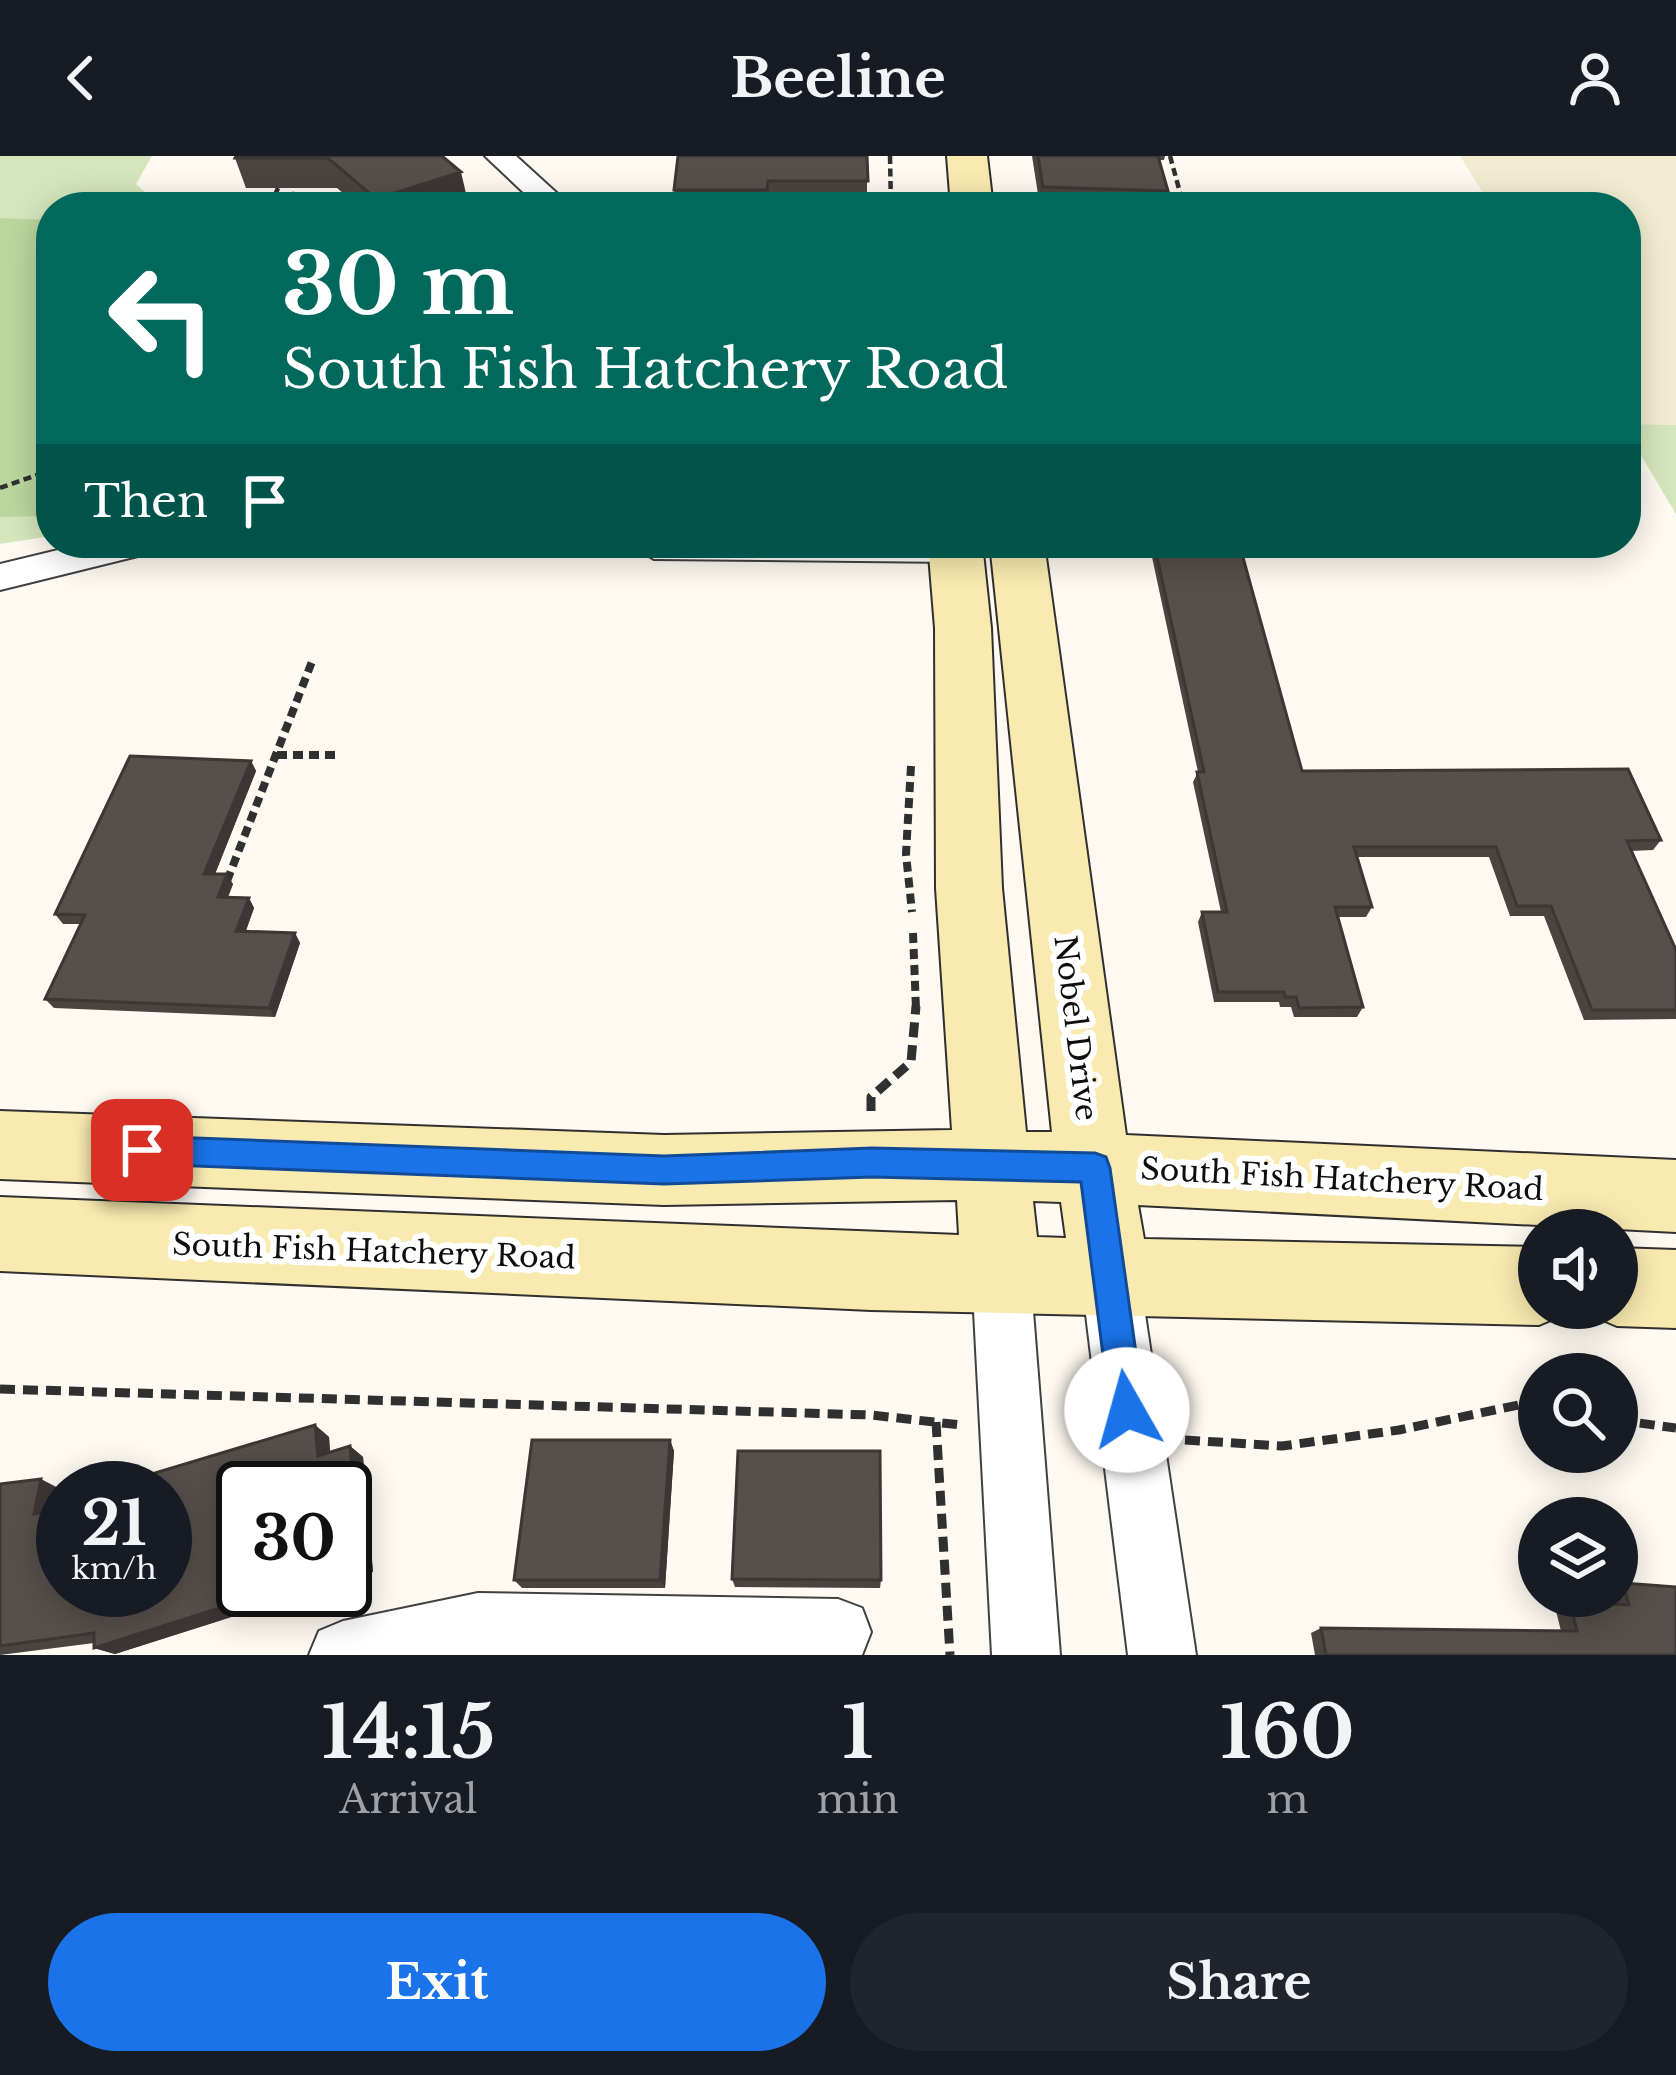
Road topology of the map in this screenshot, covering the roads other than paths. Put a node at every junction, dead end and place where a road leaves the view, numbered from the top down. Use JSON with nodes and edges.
{"nodes":[{"id":1,"x":500,"y":156,"type":"edge"},
{"id":2,"x":967,"y":156,"type":"edge"},
{"id":3,"x":540,"y":192,"type":"edge"},
{"id":4,"x":971,"y":192,"type":"edge"},
{"id":5,"x":78,"y":558,"type":"edge"},
{"id":6,"x":974,"y":558,"type":"edge"},
{"id":7,"x":978,"y":558,"type":"edge"},
{"id":8,"x":0,"y":577,"type":"edge"},
{"id":9,"x":0,"y":1145,"type":"edge"},
{"id":10,"x":994,"y":1167,"type":"junction"},
{"id":11,"x":1095,"y":1168,"type":"junction"},
{"id":12,"x":1676,"y":1196,"type":"edge"},
{"id":13,"x":0,"y":1234,"type":"edge"},
{"id":14,"x":1001,"y":1273,"type":"junction"},
{"id":15,"x":1110,"y":1274,"type":"junction"},
{"id":16,"x":1518,"y":1285,"type":"edge"},
{"id":17,"x":1638,"y":1288,"type":"edge"},
{"id":18,"x":1676,"y":1289,"type":"edge"},
{"id":19,"x":838,"y":1632,"type":"dead end"},
{"id":20,"x":343,"y":1655,"type":"edge"},
{"id":21,"x":1026,"y":1655,"type":"edge"},
{"id":22,"x":1162,"y":1655,"type":"edge"}],
"edges":[{"from":1,"to":3,"type":"street"},
{"from":2,"to":4,"type":"main road"},
{"from":5,"to":8,"type":"street"},
{"from":6,"to":10,"type":"main road"},
{"from":7,"to":11,"type":"main road","name":"Nobel Drive"},
{"from":9,"to":10,"type":"main road","name":"South Fish Hatchery Road"},
{"from":10,"to":11,"type":"main road","name":"South Fish Hatchery Road"},
{"from":10,"to":14,"type":"main road"},
{"from":11,"to":12,"type":"main road","name":"South Fish Hatchery Road"},
{"from":11,"to":15,"type":"main road","name":"Nobel Drive"},
{"from":13,"to":14,"type":"main road","name":"South Fish Hatchery Road"},
{"from":14,"to":15,"type":"main road","name":"South Fish Hatchery Road"},
{"from":14,"to":21,"type":"street"},
{"from":15,"to":16,"type":"main road","name":"South Fish Hatchery Road"},
{"from":15,"to":22,"type":"street","name":"Nobel Drive"},
{"from":17,"to":18,"type":"main road"},
{"from":19,"to":20,"type":"street"}]}
